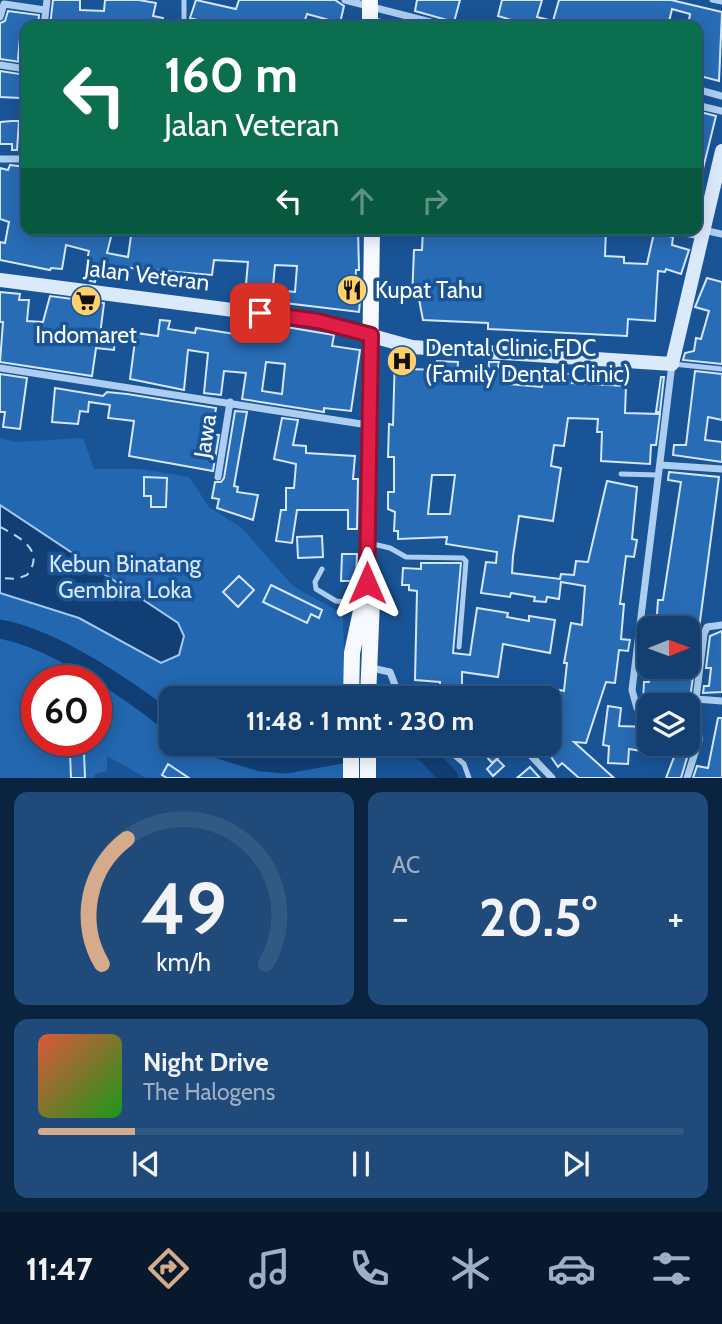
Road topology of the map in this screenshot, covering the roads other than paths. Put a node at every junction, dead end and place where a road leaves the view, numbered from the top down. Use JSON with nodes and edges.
{"nodes":[{"id":1,"x":47,"y":0,"type":"edge"},
{"id":2,"x":184,"y":0,"type":"edge"},
{"id":3,"x":345,"y":0,"type":"edge"},
{"id":4,"x":712,"y":0,"type":"edge"},
{"id":5,"x":722,"y":2,"type":"edge"},
{"id":6,"x":45,"y":10,"type":"junction"},
{"id":7,"x":370,"y":13,"type":"edge"},
{"id":8,"x":0,"y":17,"type":"edge"},
{"id":9,"x":44,"y":21,"type":"edge"},
{"id":10,"x":184,"y":21,"type":"edge"},
{"id":11,"x":417,"y":21,"type":"edge"},
{"id":12,"x":0,"y":65,"type":"edge"},
{"id":13,"x":21,"y":68,"type":"edge"},
{"id":14,"x":702,"y":91,"type":"edge"},
{"id":15,"x":722,"y":96,"type":"edge"},
{"id":16,"x":702,"y":106,"type":"edge"},
{"id":17,"x":722,"y":111,"type":"edge"},
{"id":18,"x":722,"y":150,"type":"edge"},
{"id":19,"x":0,"y":159,"type":"edge"},
{"id":20,"x":21,"y":159,"type":"edge"},
{"id":21,"x":702,"y":230,"type":"edge"},
{"id":22,"x":702,"y":234,"type":"edge"},
{"id":23,"x":722,"y":234,"type":"edge"},
{"id":24,"x":372,"y":235,"type":"edge"},
{"id":25,"x":701,"y":235,"type":"edge"},
{"id":26,"x":0,"y":279,"type":"edge"},
{"id":27,"x":371,"y":335,"type":"junction"},
{"id":28,"x":677,"y":340,"type":"junction"},
{"id":29,"x":646,"y":363,"type":"junction"},
{"id":30,"x":672,"y":364,"type":"junction"},
{"id":31,"x":0,"y":368,"type":"edge"},
{"id":32,"x":722,"y":369,"type":"edge"},
{"id":33,"x":230,"y":402,"type":"junction"},
{"id":34,"x":368,"y":425,"type":"junction"},
{"id":35,"x":660,"y":465,"type":"junction"},
{"id":36,"x":722,"y":469,"type":"edge"},
{"id":37,"x":621,"y":474,"type":"dead end"},
{"id":38,"x":659,"y":475,"type":"junction"},
{"id":39,"x":218,"y":477,"type":"dead end"},
{"id":40,"x":373,"y":544,"type":"junction"},
{"id":41,"x":322,"y":569,"type":"dead end"},
{"id":42,"x":363,"y":604,"type":"junction"},
{"id":43,"x":722,"y":625,"type":"edge"},
{"id":44,"x":459,"y":647,"type":"dead end"},
{"id":45,"x":374,"y":668,"type":"junction"},
{"id":46,"x":351,"y":686,"type":"edge"},
{"id":47,"x":370,"y":686,"type":"edge"},
{"id":48,"x":396,"y":686,"type":"edge"},
{"id":49,"x":697,"y":693,"type":"edge"},
{"id":50,"x":700,"y":699,"type":"edge"},
{"id":51,"x":722,"y":701,"type":"edge"},
{"id":52,"x":637,"y":708,"type":"edge"},
{"id":53,"x":351,"y":756,"type":"edge"},
{"id":54,"x":368,"y":756,"type":"edge"},
{"id":55,"x":455,"y":756,"type":"edge"},
{"id":56,"x":531,"y":756,"type":"edge"},
{"id":57,"x":695,"y":756,"type":"edge"},
{"id":58,"x":351,"y":778,"type":"edge"},
{"id":59,"x":368,"y":778,"type":"edge"},
{"id":60,"x":469,"y":778,"type":"edge"},
{"id":61,"x":552,"y":778,"type":"edge"},
{"id":62,"x":687,"y":778,"type":"edge"}],
"edges":[{"from":1,"to":6,"type":"street"},
{"from":2,"to":10,"type":"lane"},
{"from":3,"to":7,"type":"street"},
{"from":4,"to":5,"type":"lane"},
{"from":6,"to":8,"type":"street"},
{"from":6,"to":9,"type":"street"},
{"from":7,"to":11,"type":"street"},
{"from":12,"to":13,"type":"street"},
{"from":14,"to":15,"type":"street"},
{"from":16,"to":17,"type":"street"},
{"from":18,"to":21,"type":"main road"},
{"from":19,"to":20,"type":"street"},
{"from":22,"to":23,"type":"street"},
{"from":24,"to":27,"type":"main road"},
{"from":25,"to":28,"type":"main road"},
{"from":26,"to":27,"type":"main road","name":"Jalan Veteran"},
{"from":27,"to":29,"type":"main road","name":"Jalan Veteran"},
{"from":27,"to":34,"type":"main road"},
{"from":27,"to":40,"type":"main road"},
{"from":28,"to":29,"type":"main road"},
{"from":28,"to":30,"type":"main road"},
{"from":29,"to":30,"type":"main road","name":"Jalan Veteran"},
{"from":30,"to":32,"type":"lane"},
{"from":30,"to":35,"type":"street"},
{"from":31,"to":33,"type":"street"},
{"from":33,"to":34,"type":"street"},
{"from":33,"to":39,"type":"street","name":"Jawa"},
{"from":34,"to":42,"type":"main road"},
{"from":35,"to":36,"type":"street"},
{"from":35,"to":38,"type":"street"},
{"from":37,"to":38,"type":"lane"},
{"from":38,"to":52,"type":"street"},
{"from":40,"to":44,"type":"lane"},
{"from":40,"to":45,"type":"main road"},
{"from":41,"to":42,"type":"lane"},
{"from":42,"to":46,"type":"main road"},
{"from":43,"to":49,"type":"street"},
{"from":45,"to":47,"type":"main road"},
{"from":45,"to":48,"type":"street"},
{"from":50,"to":51,"type":"street"},
{"from":53,"to":58,"type":"main road"},
{"from":54,"to":59,"type":"main road"},
{"from":55,"to":60,"type":"lane"},
{"from":56,"to":61,"type":"street"},
{"from":57,"to":62,"type":"street"}]}
